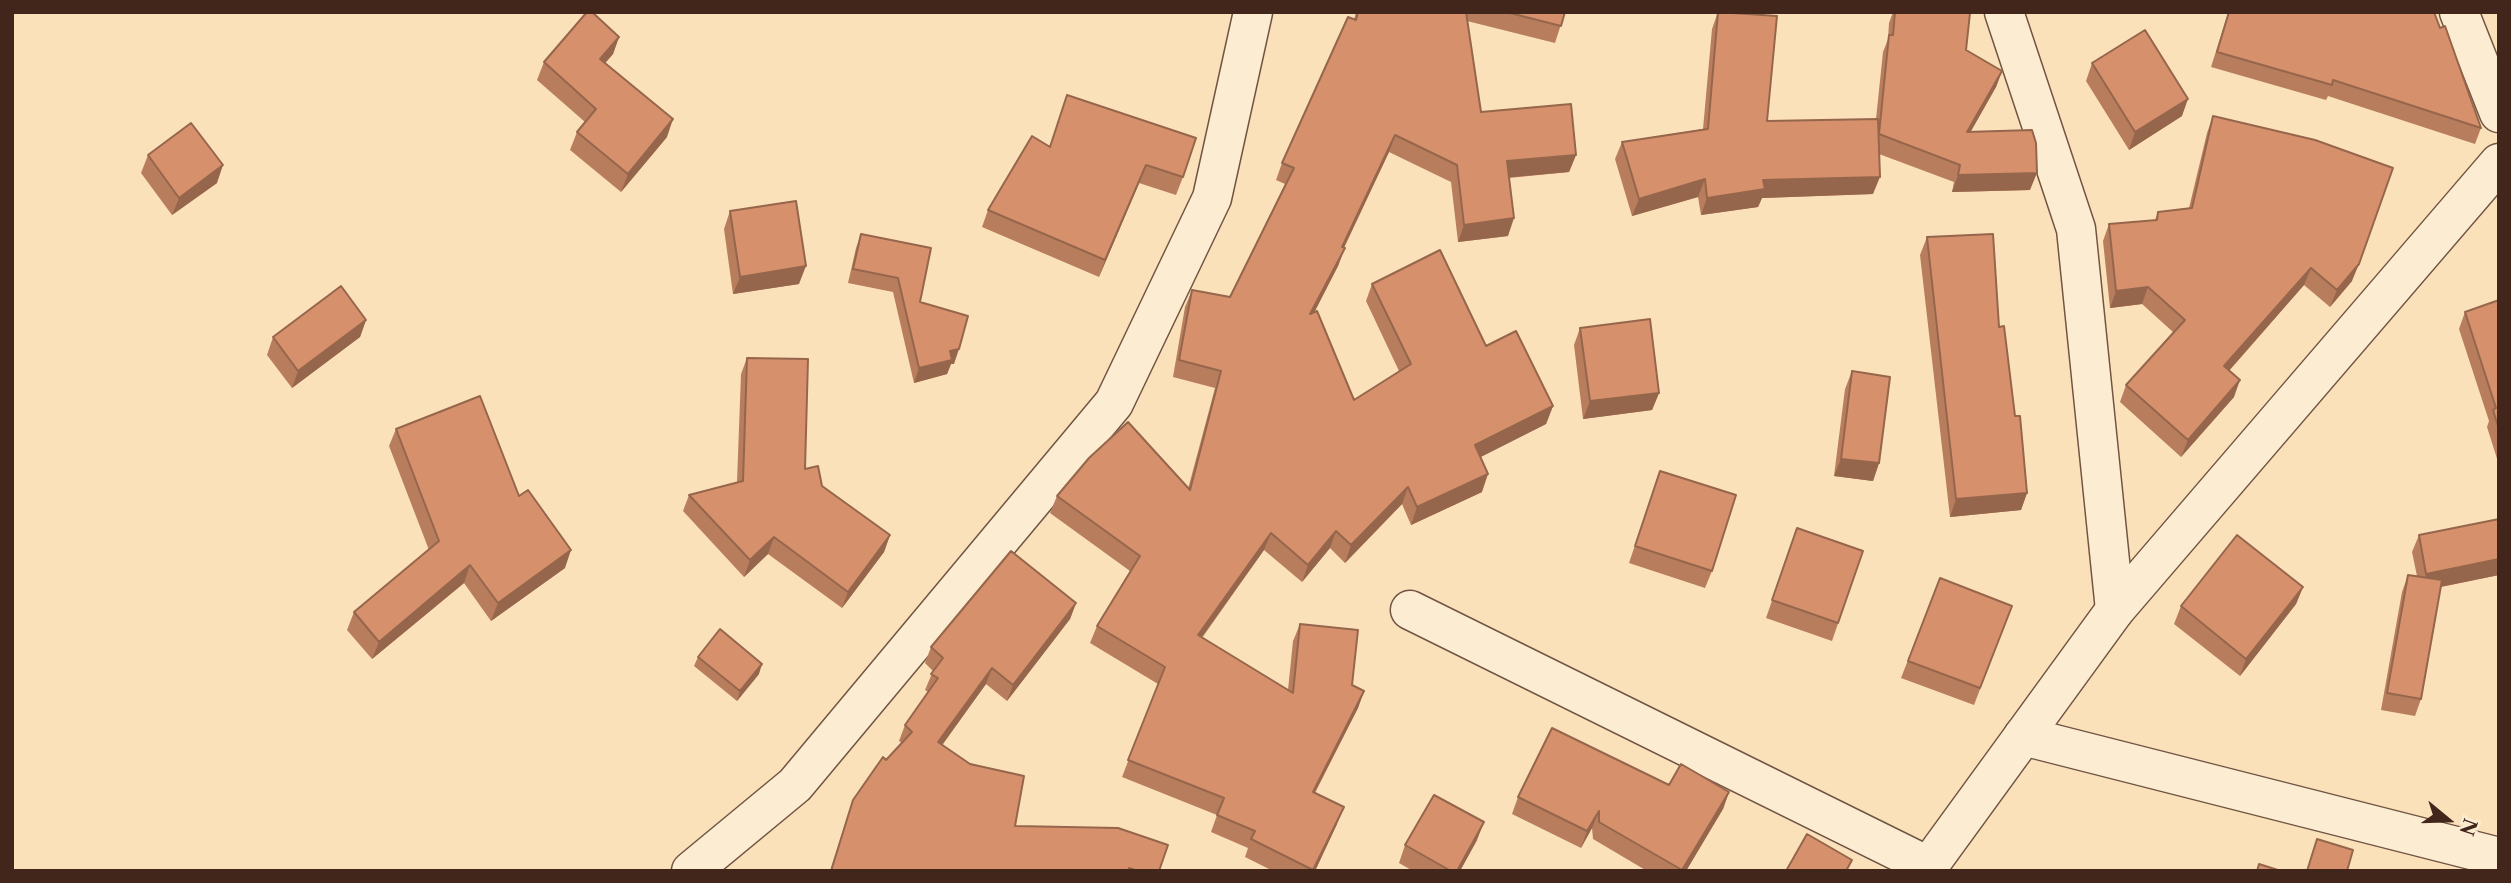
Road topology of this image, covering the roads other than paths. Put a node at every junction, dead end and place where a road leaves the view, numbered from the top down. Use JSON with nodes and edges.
{"nodes":[{"id":1,"x":1253,"y":12,"type":"edge"},
{"id":2,"x":2004,"y":12,"type":"edge"},
{"id":3,"x":2459,"y":12,"type":"edge"},
{"id":4,"x":2499,"y":113,"type":"edge"},
{"id":5,"x":2499,"y":163,"type":"edge"},
{"id":6,"x":1410,"y":610,"type":"dead end"},
{"id":7,"x":2115,"y":610,"type":"junction"},
{"id":8,"x":2024,"y":736,"type":"junction"},
{"id":9,"x":2499,"y":856,"type":"edge"},
{"id":10,"x":1926,"y":869,"type":"edge"},
{"id":11,"x":691,"y":871,"type":"edge"}],
"edges":[{"from":1,"to":11,"type":"street"},
{"from":2,"to":7,"type":"street"},
{"from":3,"to":4,"type":"street"},
{"from":5,"to":7,"type":"street"},
{"from":6,"to":10,"type":"street"},
{"from":7,"to":8,"type":"street"},
{"from":8,"to":9,"type":"street"},
{"from":8,"to":10,"type":"street"}]}
